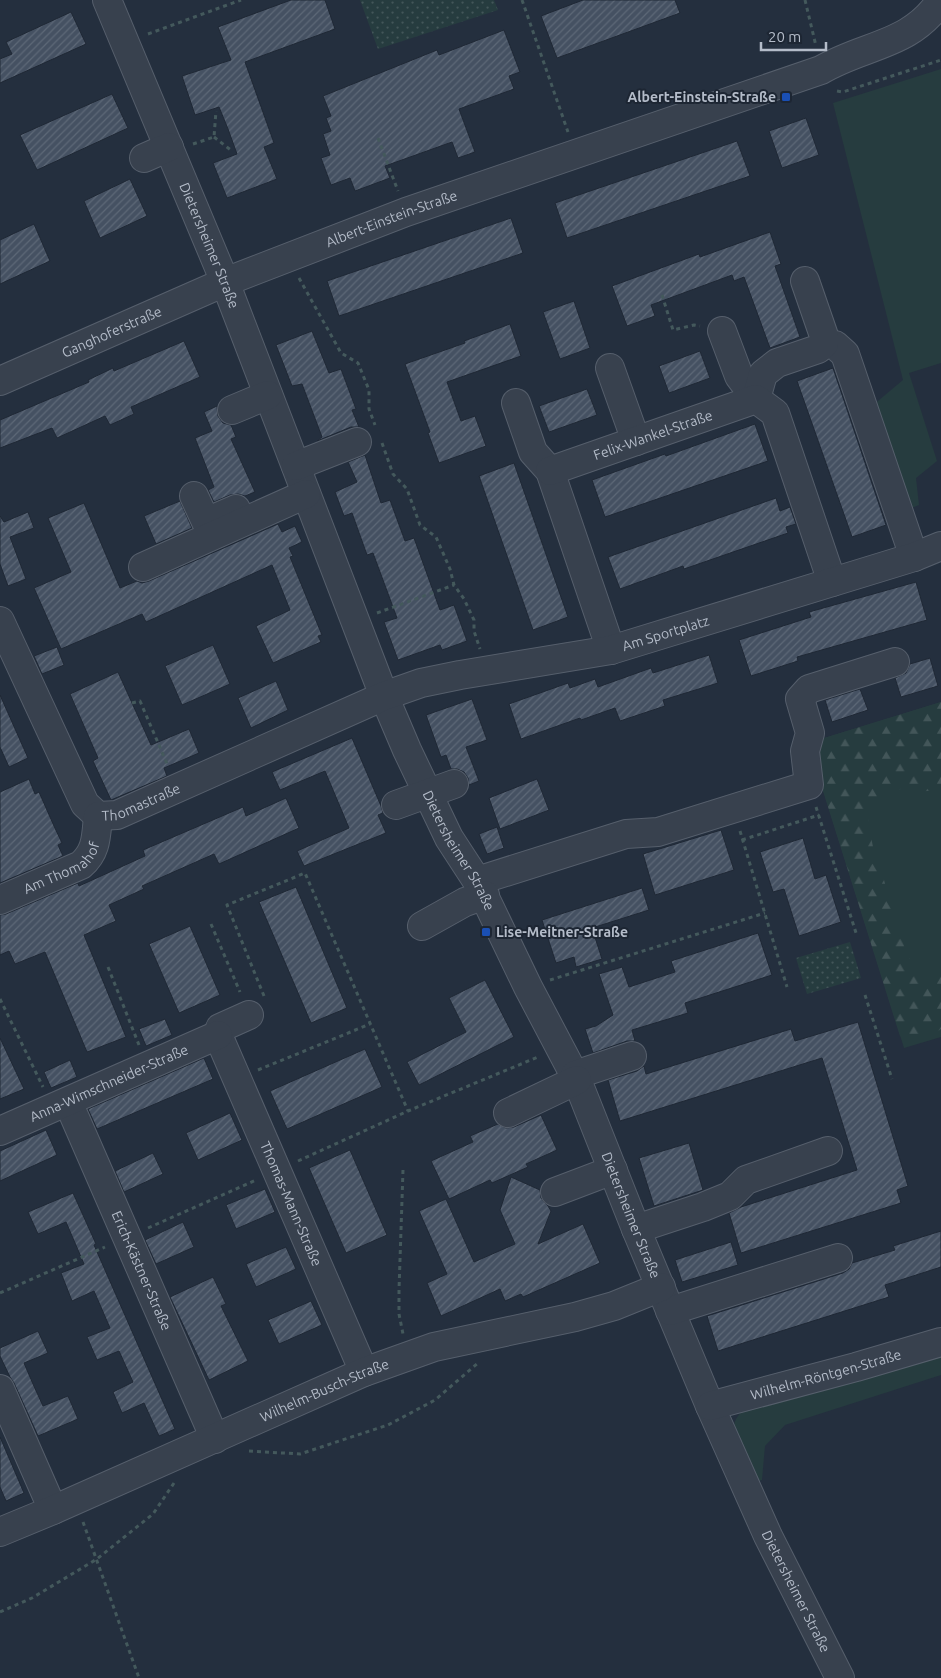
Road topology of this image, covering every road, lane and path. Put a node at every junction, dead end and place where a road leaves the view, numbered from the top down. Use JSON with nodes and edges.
{"nodes":[{"id":1,"x":106,"y":0,"type":"edge"},
{"id":2,"x":241,"y":0,"type":"edge"},
{"id":3,"x":522,"y":0,"type":"edge"},
{"id":4,"x":805,"y":0,"type":"edge"},
{"id":5,"x":941,"y":0,"type":"edge"},
{"id":6,"x":125,"y":42,"type":"junction"},
{"id":7,"x":941,"y":60,"type":"edge"},
{"id":8,"x":821,"y":70,"type":"junction"},
{"id":9,"x":216,"y":111,"type":"dead end"},
{"id":10,"x":214,"y":137,"type":"junction"},
{"id":11,"x":378,"y":138,"type":"dead end"},
{"id":12,"x":180,"y":146,"type":"junction"},
{"id":13,"x":232,"y":151,"type":"dead end"},
{"id":14,"x":576,"y":154,"type":"junction"},
{"id":15,"x":144,"y":158,"type":"dead end"},
{"id":16,"x":406,"y":212,"type":"junction"},
{"id":17,"x":288,"y":258,"type":"junction"},
{"id":18,"x":805,"y":281,"type":"dead end"},
{"id":19,"x":225,"y":282,"type":"junction"},
{"id":20,"x":662,"y":295,"type":"dead end"},
{"id":21,"x":722,"y":331,"type":"joint"},
{"id":22,"x":824,"y":344,"type":"junction"},
{"id":23,"x":610,"y":368,"type":"dead end"},
{"id":24,"x":0,"y":381,"type":"edge"},
{"id":25,"x":268,"y":395,"type":"junction"},
{"id":26,"x":756,"y":399,"type":"junction"},
{"id":27,"x":516,"y":403,"type":"dead end"},
{"id":28,"x":232,"y":410,"type":"dead end"},
{"id":29,"x":372,"y":439,"type":"junction"},
{"id":30,"x":636,"y":441,"type":"junction"},
{"id":31,"x":550,"y":471,"type":"junction"},
{"id":32,"x":301,"y":480,"type":"junction"},
{"id":33,"x":194,"y":496,"type":"dead end"},
{"id":34,"x":941,"y":546,"type":"edge"},
{"id":35,"x":914,"y":557,"type":"junction"},
{"id":36,"x":143,"y":567,"type":"dead end"},
{"id":37,"x":832,"y":582,"type":"junction"},
{"id":38,"x":454,"y":585,"type":"junction"},
{"id":39,"x":376,"y":614,"type":"dead end"},
{"id":40,"x":0,"y":621,"type":"edge"},
{"id":41,"x":611,"y":650,"type":"junction"},
{"id":42,"x":480,"y":652,"type":"dead end"},
{"id":43,"x":895,"y":662,"type":"dead end"},
{"id":44,"x":384,"y":696,"type":"junction"},
{"id":45,"x":132,"y":704,"type":"dead end"},
{"id":46,"x":454,"y":784,"type":"dead end"},
{"id":47,"x":809,"y":785,"type":"junction"},
{"id":48,"x":177,"y":788,"type":"junction"},
{"id":49,"x":428,"y":793,"type":"junction"},
{"id":50,"x":396,"y":805,"type":"dead end"},
{"id":51,"x":733,"y":809,"type":"junction"},
{"id":52,"x":819,"y":815,"type":"junction"},
{"id":53,"x":98,"y":816,"type":"junction"},
{"id":54,"x":742,"y":840,"type":"junction"},
{"id":55,"x":481,"y":888,"type":"junction"},
{"id":56,"x":0,"y":900,"type":"edge"},
{"id":57,"x":765,"y":912,"type":"junction"},
{"id":58,"x":211,"y":924,"type":"dead end"},
{"id":59,"x":422,"y":926,"type":"dead end"},
{"id":60,"x":857,"y":936,"type":"dead end"},
{"id":61,"x":108,"y":967,"type":"dead end"},
{"id":62,"x":528,"y":987,"type":"junction"},
{"id":63,"x":787,"y":987,"type":"dead end"},
{"id":64,"x":865,"y":995,"type":"dead end"},
{"id":65,"x":0,"y":999,"type":"edge"},
{"id":66,"x":249,"y":1015,"type":"junction"},
{"id":67,"x":370,"y":1024,"type":"junction"},
{"id":68,"x":218,"y":1035,"type":"junction"},
{"id":69,"x":632,"y":1056,"type":"dead end"},
{"id":70,"x":148,"y":1066,"type":"junction"},
{"id":71,"x":576,"y":1077,"type":"junction"},
{"id":72,"x":237,"y":1078,"type":"junction"},
{"id":73,"x":892,"y":1079,"type":"dead end"},
{"id":74,"x":60,"y":1105,"type":"junction"},
{"id":75,"x":408,"y":1111,"type":"dead end"},
{"id":76,"x":508,"y":1113,"type":"dead end"},
{"id":77,"x":0,"y":1131,"type":"edge"},
{"id":78,"x":828,"y":1152,"type":"dead end"},
{"id":79,"x":403,"y":1170,"type":"dead end"},
{"id":80,"x":613,"y":1170,"type":"junction"},
{"id":81,"x":555,"y":1192,"type":"dead end"},
{"id":82,"x":636,"y":1229,"type":"junction"},
{"id":83,"x":838,"y":1258,"type":"dead end"},
{"id":84,"x":666,"y":1299,"type":"junction"},
{"id":85,"x":497,"y":1334,"type":"junction"},
{"id":86,"x":941,"y":1342,"type":"edge"},
{"id":87,"x":408,"y":1356,"type":"junction"},
{"id":88,"x":364,"y":1372,"type":"junction"},
{"id":89,"x":0,"y":1389,"type":"edge"},
{"id":90,"x":710,"y":1406,"type":"junction"},
{"id":91,"x":215,"y":1439,"type":"junction"},
{"id":92,"x":240,"y":1450,"type":"dead end"},
{"id":93,"x":177,"y":1479,"type":"dead end"},
{"id":94,"x":64,"y":1505,"type":"junction"},
{"id":95,"x":0,"y":1532,"type":"edge"},
{"id":96,"x":97,"y":1559,"type":"junction"},
{"id":97,"x":0,"y":1612,"type":"edge"},
{"id":98,"x":139,"y":1678,"type":"edge"},
{"id":99,"x":840,"y":1678,"type":"edge"}],
"edges":[{"from":1,"to":6,"type":"street","name":"Dietersheimer Straße"},
{"from":2,"to":6,"type":"path"},
{"from":3,"to":14,"type":"path"},
{"from":4,"to":8,"type":"path"},
{"from":5,"to":8,"type":"street","name":"Albert-Einstein-Straße"},
{"from":6,"to":12,"type":"street","name":"Dietersheimer Straße"},
{"from":7,"to":8,"type":"path"},
{"from":8,"to":14,"type":"street","name":"Albert-Einstein-Straße"},
{"from":9,"to":10,"type":"path"},
{"from":10,"to":12,"type":"path"},
{"from":10,"to":13,"type":"path"},
{"from":11,"to":16,"type":"path"},
{"from":12,"to":15,"type":"street"},
{"from":12,"to":19,"type":"street","name":"Dietersheimer Straße"},
{"from":14,"to":16,"type":"street","name":"Albert-Einstein-Straße"},
{"from":16,"to":17,"type":"street","name":"Albert-Einstein-Straße"},
{"from":17,"to":19,"type":"street","name":"Albert-Einstein-Straße"},
{"from":17,"to":29,"type":"path"},
{"from":18,"to":22,"type":"street"},
{"from":19,"to":24,"type":"street","name":"Ganghoferstraße"},
{"from":19,"to":25,"type":"street","name":"Dietersheimer Straße"},
{"from":20,"to":21,"type":"path"},
{"from":21,"to":26,"type":"street"},
{"from":22,"to":26,"type":"street"},
{"from":22,"to":35,"type":"street"},
{"from":23,"to":30,"type":"street"},
{"from":25,"to":28,"type":"street"},
{"from":25,"to":32,"type":"street","name":"Dietersheimer Straße"},
{"from":26,"to":30,"type":"street","name":"Felix-Wankel-Straße"},
{"from":26,"to":37,"type":"street"},
{"from":27,"to":31,"type":"street"},
{"from":29,"to":32,"type":"street"},
{"from":29,"to":38,"type":"path"},
{"from":30,"to":31,"type":"street","name":"Felix-Wankel-Straße"},
{"from":31,"to":41,"type":"street"},
{"from":32,"to":33,"type":"street"},
{"from":32,"to":36,"type":"street"},
{"from":32,"to":44,"type":"street","name":"Dietersheimer Straße"},
{"from":34,"to":35,"type":"street","name":"Am Sportplatz"},
{"from":35,"to":37,"type":"street","name":"Am Sportplatz"},
{"from":37,"to":41,"type":"street","name":"Am Sportplatz"},
{"from":38,"to":39,"type":"path"},
{"from":38,"to":42,"type":"path"},
{"from":40,"to":53,"type":"street","name":"Thomastraße"},
{"from":41,"to":44,"type":"street","name":"Am Sportplatz"},
{"from":43,"to":47,"type":"street"},
{"from":44,"to":48,"type":"street","name":"Thomastraße"},
{"from":44,"to":49,"type":"street","name":"Dietersheimer Straße"},
{"from":45,"to":48,"type":"path"},
{"from":46,"to":49,"type":"street"},
{"from":47,"to":51,"type":"street"},
{"from":47,"to":52,"type":"path"},
{"from":48,"to":53,"type":"street","name":"Thomastraße"},
{"from":49,"to":50,"type":"street"},
{"from":49,"to":55,"type":"street","name":"Dietersheimer Straße"},
{"from":51,"to":54,"type":"path"},
{"from":51,"to":55,"type":"street"},
{"from":52,"to":54,"type":"path"},
{"from":52,"to":60,"type":"path"},
{"from":53,"to":56,"type":"street","name":"Am Thomahof"},
{"from":54,"to":57,"type":"path"},
{"from":55,"to":59,"type":"street"},
{"from":55,"to":62,"type":"street","name":"Dietersheimer Straße"},
{"from":57,"to":62,"type":"path"},
{"from":57,"to":63,"type":"path"},
{"from":58,"to":66,"type":"path"},
{"from":61,"to":70,"type":"path"},
{"from":62,"to":71,"type":"street","name":"Dietersheimer Straße"},
{"from":64,"to":73,"type":"path"},
{"from":65,"to":74,"type":"path"},
{"from":66,"to":67,"type":"path"},
{"from":66,"to":68,"type":"street","name":"Anna-Wimschneider-Straße"},
{"from":67,"to":72,"type":"path"},
{"from":67,"to":75,"type":"path"},
{"from":68,"to":70,"type":"street","name":"Anna-Wimschneider-Straße"},
{"from":68,"to":72,"type":"street","name":"Thomas-Mann-Straße"},
{"from":69,"to":71,"type":"street"},
{"from":70,"to":74,"type":"street","name":"Anna-Wimschneider-Straße"},
{"from":71,"to":76,"type":"street"},
{"from":71,"to":80,"type":"street","name":"Dietersheimer Straße"},
{"from":72,"to":88,"type":"street","name":"Thomas-Mann-Straße"},
{"from":74,"to":77,"type":"street","name":"Anna-Wimschneider-Straße"},
{"from":74,"to":91,"type":"street","name":"Erich-Kästner-Straße"},
{"from":78,"to":82,"type":"street"},
{"from":79,"to":87,"type":"path"},
{"from":80,"to":81,"type":"street"},
{"from":80,"to":82,"type":"street","name":"Dietersheimer Straße"},
{"from":82,"to":84,"type":"street","name":"Dietersheimer Straße"},
{"from":83,"to":84,"type":"street"},
{"from":84,"to":85,"type":"street","name":"Wilhelm-Busch-Straße"},
{"from":84,"to":90,"type":"street","name":"Dietersheimer Straße"},
{"from":85,"to":87,"type":"street","name":"Wilhelm-Busch-Straße"},
{"from":85,"to":92,"type":"path"},
{"from":86,"to":90,"type":"street","name":"Wilhelm-Röntgen-Straße"},
{"from":87,"to":88,"type":"street","name":"Wilhelm-Busch-Straße"},
{"from":88,"to":91,"type":"street","name":"Wilhelm-Busch-Straße"},
{"from":89,"to":94,"type":"street"},
{"from":90,"to":99,"type":"street","name":"Dietersheimer Straße"},
{"from":91,"to":94,"type":"street","name":"Wilhelm-Busch-Straße"},
{"from":93,"to":96,"type":"path"},
{"from":94,"to":95,"type":"street","name":"Wilhelm-Busch-Straße"},
{"from":94,"to":96,"type":"path"},
{"from":96,"to":97,"type":"path"},
{"from":96,"to":98,"type":"path"}]}
